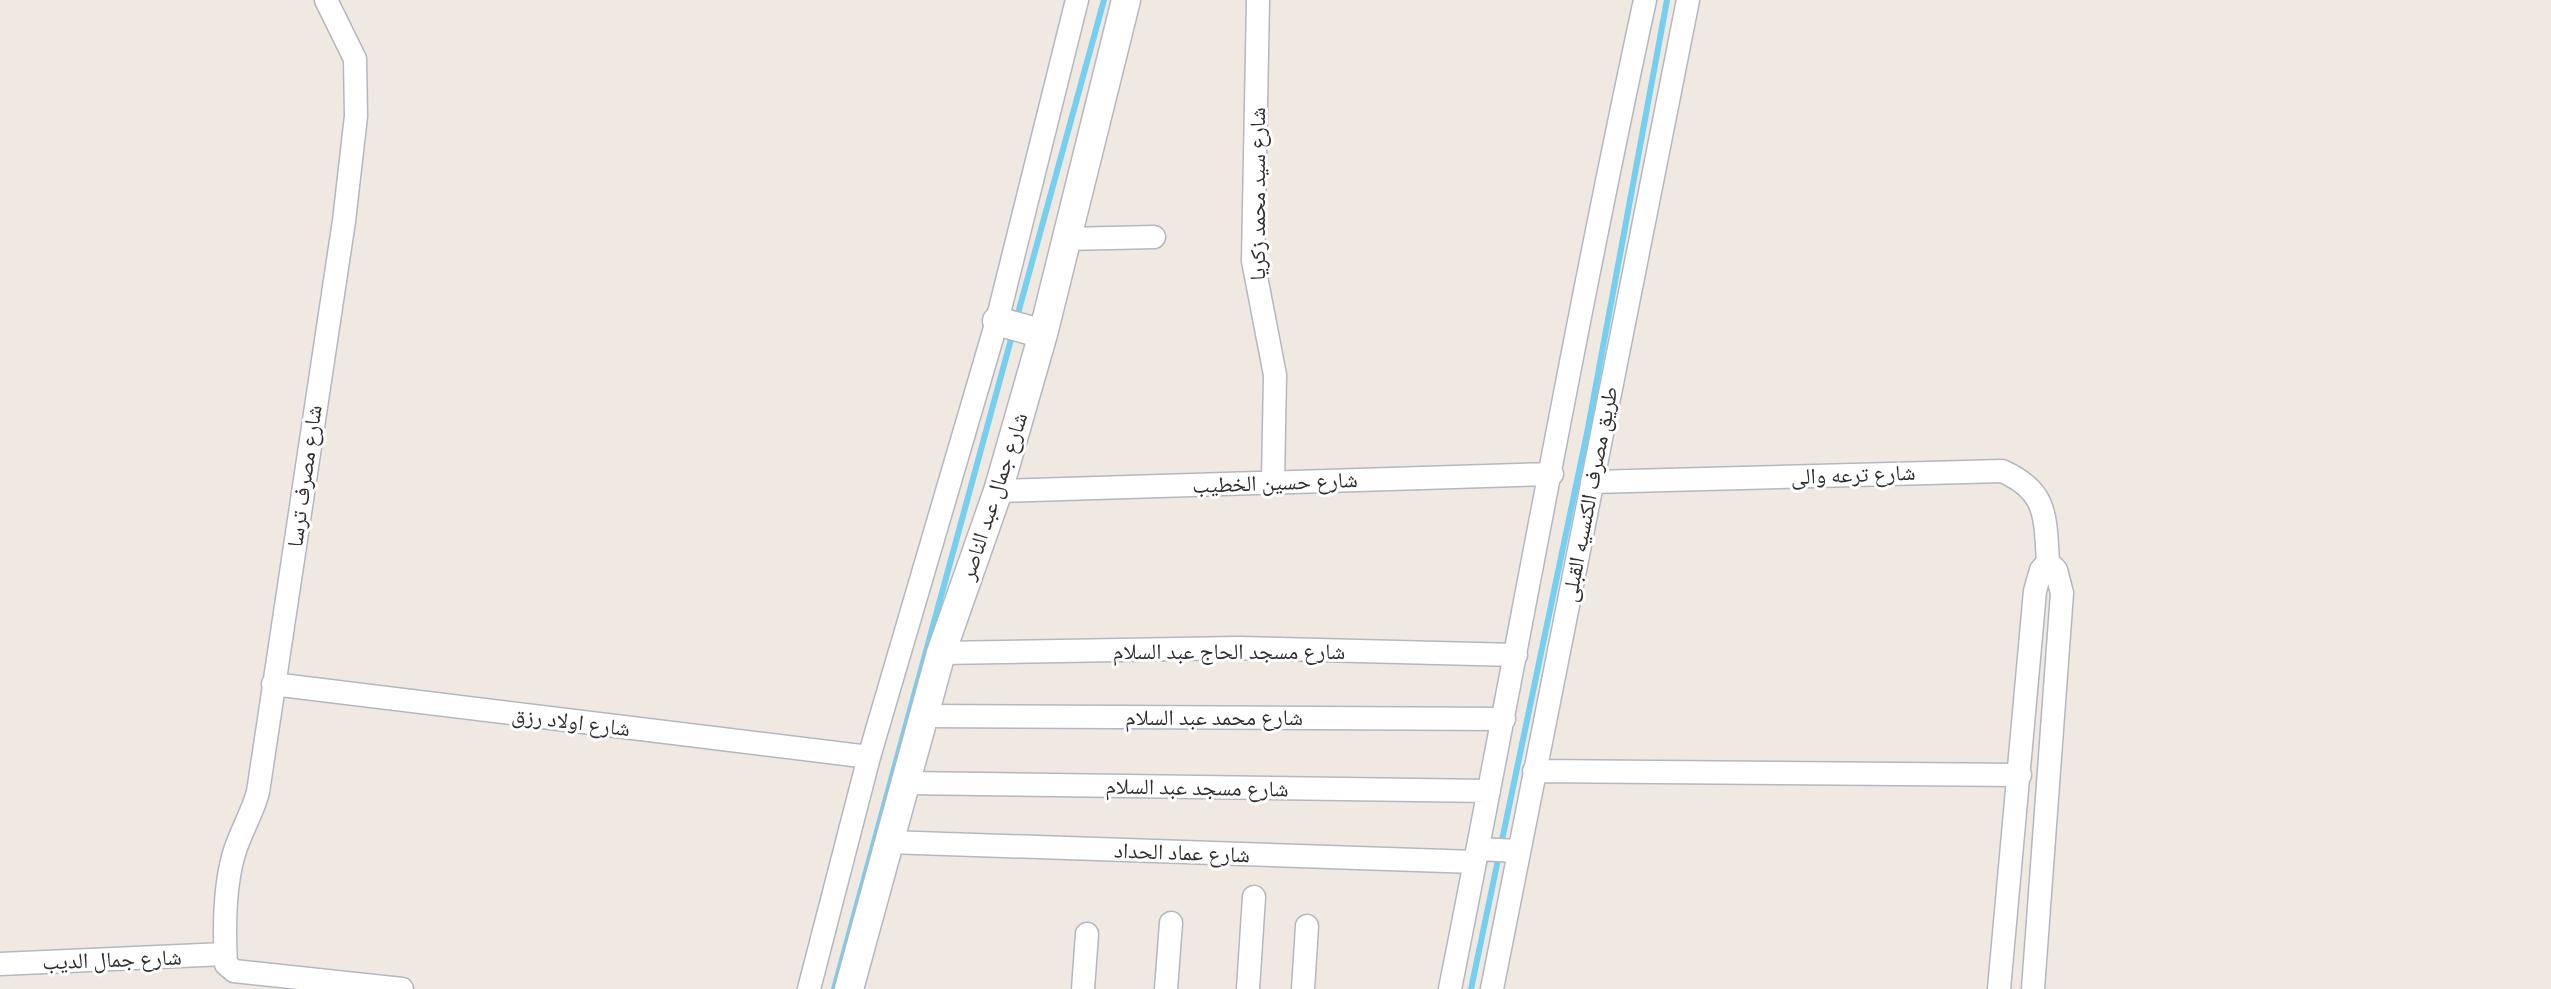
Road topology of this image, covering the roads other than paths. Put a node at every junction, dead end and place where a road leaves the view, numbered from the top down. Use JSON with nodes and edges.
{"nodes":[{"id":1,"x":326,"y":0,"type":"edge"},
{"id":2,"x":1077,"y":0,"type":"edge"},
{"id":3,"x":1126,"y":0,"type":"edge"},
{"id":4,"x":1258,"y":0,"type":"edge"},
{"id":5,"x":1645,"y":0,"type":"edge"},
{"id":6,"x":1688,"y":0,"type":"edge"},
{"id":7,"x":1154,"y":237,"type":"dead end"},
{"id":8,"x":1066,"y":239,"type":"junction"},
{"id":9,"x":1001,"y":322,"type":"junction"},
{"id":10,"x":1038,"y":332,"type":"junction"},
{"id":11,"x":1552,"y":474,"type":"junction"},
{"id":12,"x":1273,"y":482,"type":"junction"},
{"id":13,"x":1592,"y":482,"type":"junction"},
{"id":14,"x":998,"y":491,"type":"junction"},
{"id":15,"x":2048,"y":562,"type":"junction"},
{"id":16,"x":941,"y":653,"type":"junction"},
{"id":17,"x":1516,"y":655,"type":"junction"},
{"id":18,"x":273,"y":684,"type":"junction"},
{"id":19,"x":923,"y":716,"type":"junction"},
{"id":20,"x":1504,"y":719,"type":"junction"},
{"id":21,"x":869,"y":757,"type":"junction"},
{"id":22,"x":1534,"y":771,"type":"junction"},
{"id":23,"x":2020,"y":775,"type":"junction"},
{"id":24,"x":905,"y":783,"type":"junction"},
{"id":25,"x":1489,"y":791,"type":"junction"},
{"id":26,"x":888,"y":842,"type":"junction"},
{"id":27,"x":1518,"y":851,"type":"junction"},
{"id":28,"x":1477,"y":856,"type":"junction"},
{"id":29,"x":1254,"y":897,"type":"dead end"},
{"id":30,"x":1171,"y":923,"type":"dead end"},
{"id":31,"x":1307,"y":926,"type":"dead end"},
{"id":32,"x":1087,"y":934,"type":"dead end"},
{"id":33,"x":225,"y":954,"type":"junction"},
{"id":34,"x":0,"y":964,"type":"edge"},
{"id":35,"x":402,"y":989,"type":"edge"},
{"id":36,"x":809,"y":989,"type":"edge"},
{"id":37,"x":849,"y":989,"type":"edge"},
{"id":38,"x":1083,"y":989,"type":"edge"},
{"id":39,"x":1166,"y":989,"type":"edge"},
{"id":40,"x":1248,"y":989,"type":"edge"},
{"id":41,"x":1303,"y":989,"type":"edge"},
{"id":42,"x":1450,"y":989,"type":"edge"},
{"id":43,"x":1492,"y":989,"type":"edge"},
{"id":44,"x":1999,"y":989,"type":"edge"},
{"id":45,"x":2033,"y":989,"type":"edge"}],
"edges":[{"from":1,"to":18,"type":"street","name":"شارع مصرف ترسا"},
{"from":2,"to":9,"type":"street","name":"شارع جمال عبد الناصر"},
{"from":3,"to":8,"type":"street","name":"شارع جمال عبد الناصر"},
{"from":4,"to":12,"type":"street","name":"شارع سيد محمد زكريا"},
{"from":5,"to":11,"type":"street","name":"طريق مصرف الكنسيه القبلى"},
{"from":6,"to":13,"type":"street","name":"طريق مصرف الكنسيه القبلى"},
{"from":7,"to":8,"type":"street"},
{"from":8,"to":10,"type":"street","name":"شارع جمال عبد الناصر"},
{"from":9,"to":10,"type":"street"},
{"from":9,"to":21,"type":"street","name":"شارع جمال عبد الناصر"},
{"from":10,"to":14,"type":"street","name":"شارع جمال عبد الناصر"},
{"from":11,"to":12,"type":"street","name":"شارع حسين الخطيب"},
{"from":11,"to":17,"type":"street","name":"طريق مصرف الكنسيه القبلى"},
{"from":12,"to":14,"type":"street","name":"شارع حسين الخطيب"},
{"from":13,"to":15,"type":"street","name":"شارع ترعه والى"},
{"from":13,"to":22,"type":"street","name":"طريق مصرف الكنسيه القبلى"},
{"from":14,"to":16,"type":"street","name":"شارع جمال عبد الناصر"},
{"from":15,"to":23,"type":"street","name":"شارع ترعه والى"},
{"from":15,"to":45,"type":"street","name":"شارع ترعه والى"},
{"from":16,"to":17,"type":"street","name":"شارع مسجد الحاج عبد السلام"},
{"from":16,"to":19,"type":"street","name":"شارع جمال عبد الناصر"},
{"from":17,"to":20,"type":"street","name":"طريق مصرف الكنسيه القبلى"},
{"from":18,"to":21,"type":"street","name":"شارع اولاد رزق"},
{"from":18,"to":33,"type":"street","name":"شارع مصرف ترسا"},
{"from":19,"to":20,"type":"street","name":"شارع محمد عبد السلام"},
{"from":19,"to":24,"type":"street","name":"شارع جمال عبد الناصر"},
{"from":20,"to":25,"type":"street","name":"طريق مصرف الكنسيه القبلى"},
{"from":21,"to":36,"type":"street","name":"شارع جمال عبد الناصر"},
{"from":22,"to":23,"type":"street"},
{"from":22,"to":27,"type":"street","name":"طريق مصرف الكنسيه القبلى"},
{"from":23,"to":44,"type":"street","name":"شارع ترعه والى"},
{"from":24,"to":25,"type":"street","name":"شارع مسجد عبد السلام"},
{"from":24,"to":26,"type":"street","name":"شارع جمال عبد الناصر"},
{"from":25,"to":28,"type":"street","name":"طريق مصرف الكنسيه القبلى"},
{"from":26,"to":28,"type":"street","name":"شارع عماد الحداد"},
{"from":26,"to":37,"type":"street","name":"شارع جمال عبد الناصر"},
{"from":27,"to":28,"type":"street","name":"شارع عماد الحداد"},
{"from":27,"to":43,"type":"street","name":"طريق مصرف الكنسيه القبلى"},
{"from":28,"to":42,"type":"street","name":"طريق مصرف الكنسيه القبلى"},
{"from":29,"to":40,"type":"street"},
{"from":30,"to":39,"type":"street"},
{"from":31,"to":41,"type":"street"},
{"from":32,"to":38,"type":"street"},
{"from":33,"to":34,"type":"street","name":"شارع جمال الديب"},
{"from":33,"to":35,"type":"street"}]}
